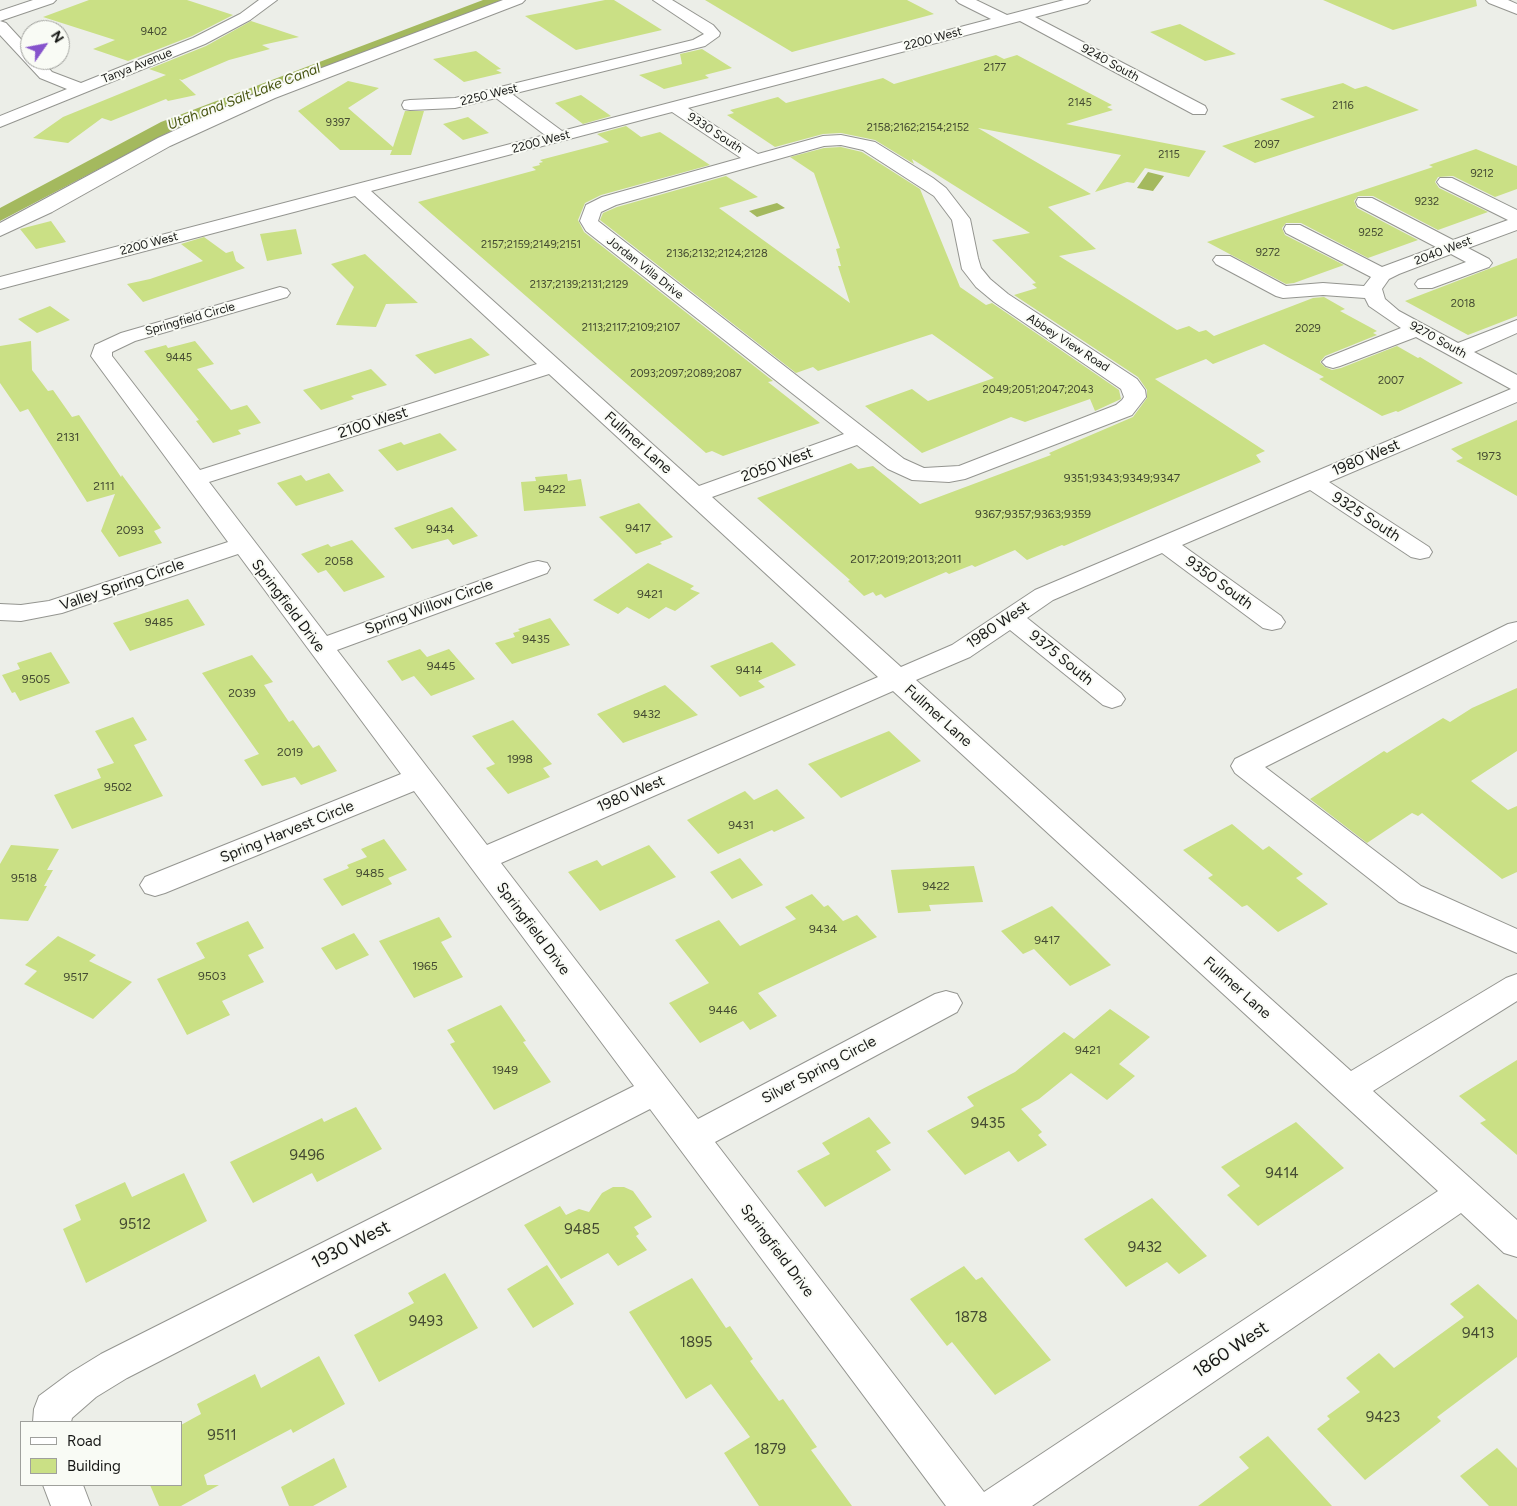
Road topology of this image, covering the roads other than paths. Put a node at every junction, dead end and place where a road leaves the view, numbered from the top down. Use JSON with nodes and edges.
{"nodes":[{"id":1,"x":48,"y":0,"type":"edge"},
{"id":2,"x":269,"y":0,"type":"edge"},
{"id":3,"x":517,"y":0,"type":"edge"},
{"id":4,"x":661,"y":0,"type":"edge"},
{"id":5,"x":964,"y":0,"type":"edge"},
{"id":6,"x":1082,"y":0,"type":"edge"},
{"id":7,"x":1494,"y":0,"type":"edge"},
{"id":8,"x":1517,"y":9,"type":"edge"},
{"id":9,"x":0,"y":16,"type":"edge"},
{"id":10,"x":1014,"y":18,"type":"junction"},
{"id":11,"x":0,"y":26,"type":"edge"},
{"id":12,"x":20,"y":47,"type":"edge"},
{"id":13,"x":546,"y":62,"type":"dead end"},
{"id":14,"x":41,"y":70,"type":"edge"},
{"id":15,"x":566,"y":76,"type":"junction"},
{"id":16,"x":82,"y":89,"type":"junction"},
{"id":17,"x":500,"y":92,"type":"junction"},
{"id":18,"x":410,"y":106,"type":"dead end"},
{"id":19,"x":675,"y":107,"type":"junction"},
{"id":20,"x":1199,"y":110,"type":"dead end"},
{"id":21,"x":0,"y":122,"type":"edge"},
{"id":22,"x":560,"y":137,"type":"junction"},
{"id":23,"x":841,"y":140,"type":"joint"},
{"id":24,"x":756,"y":160,"type":"junction"},
{"id":25,"x":1446,"y":182,"type":"dead end"},
{"id":26,"x":358,"y":190,"type":"junction"},
{"id":27,"x":1365,"y":202,"type":"dead end"},
{"id":28,"x":1517,"y":217,"type":"edge"},
{"id":29,"x":1517,"y":223,"type":"edge"},
{"id":30,"x":1293,"y":229,"type":"dead end"},
{"id":31,"x":0,"y":230,"type":"edge"},
{"id":32,"x":1454,"y":247,"type":"junction"},
{"id":33,"x":1223,"y":260,"type":"dead end"},
{"id":34,"x":0,"y":284,"type":"edge"},
{"id":35,"x":1426,"y":284,"type":"dead end"},
{"id":36,"x":1376,"y":285,"type":"junction"},
{"id":37,"x":280,"y":293,"type":"dead end"},
{"id":38,"x":1517,"y":326,"type":"edge"},
{"id":39,"x":1417,"y":329,"type":"junction"},
{"id":40,"x":102,"y":349,"type":"joint"},
{"id":41,"x":1457,"y":351,"type":"junction"},
{"id":42,"x":1333,"y":362,"type":"dead end"},
{"id":43,"x":552,"y":366,"type":"junction"},
{"id":44,"x":1517,"y":384,"type":"edge"},
{"id":45,"x":1517,"y":394,"type":"edge"},
{"id":46,"x":860,"y":436,"type":"junction"},
{"id":47,"x":920,"y":475,"type":"joint"},
{"id":48,"x":193,"y":480,"type":"junction"},
{"id":49,"x":1312,"y":481,"type":"junction"},
{"id":50,"x":695,"y":496,"type":"junction"},
{"id":51,"x":1165,"y":544,"type":"junction"},
{"id":52,"x":242,"y":545,"type":"junction"},
{"id":53,"x":1420,"y":552,"type":"dead end"},
{"id":54,"x":538,"y":568,"type":"dead end"},
{"id":55,"x":0,"y":612,"type":"edge"},
{"id":56,"x":1010,"y":617,"type":"junction"},
{"id":57,"x":1272,"y":622,"type":"dead end"},
{"id":58,"x":1517,"y":630,"type":"edge"},
{"id":59,"x":320,"y":647,"type":"junction"},
{"id":60,"x":897,"y":679,"type":"junction"},
{"id":61,"x":1112,"y":699,"type":"dead end"},
{"id":62,"x":419,"y":778,"type":"junction"},
{"id":63,"x":480,"y":860,"type":"junction"},
{"id":64,"x":155,"y":885,"type":"dead end"},
{"id":65,"x":1517,"y":942,"type":"edge"},
{"id":66,"x":1517,"y":986,"type":"edge"},
{"id":67,"x":946,"y":1003,"type":"dead end"},
{"id":68,"x":1349,"y":1089,"type":"junction"},
{"id":69,"x":656,"y":1091,"type":"junction"},
{"id":70,"x":692,"y":1138,"type":"junction"},
{"id":71,"x":1463,"y":1193,"type":"junction"},
{"id":72,"x":1517,"y":1242,"type":"edge"},
{"id":73,"x":52,"y":1416,"type":"edge"},
{"id":74,"x":63,"y":1486,"type":"edge"},
{"id":75,"x":71,"y":1506,"type":"edge"},
{"id":76,"x":970,"y":1506,"type":"edge"},
{"id":77,"x":998,"y":1506,"type":"edge"}],
"edges":[{"from":1,"to":9,"type":"street"},
{"from":2,"to":16,"type":"street","name":"Tanya Avenue"},
{"from":3,"to":31,"type":"street"},
{"from":4,"to":15,"type":"street","name":"2250 West"},
{"from":5,"to":10,"type":"street","name":"9240 South"},
{"from":6,"to":10,"type":"street","name":"2200 West"},
{"from":7,"to":8,"type":"street"},
{"from":10,"to":19,"type":"street","name":"2200 West"},
{"from":10,"to":20,"type":"street","name":"9240 South"},
{"from":11,"to":12,"type":"street"},
{"from":13,"to":15,"type":"street"},
{"from":14,"to":16,"type":"street"},
{"from":15,"to":17,"type":"street","name":"2250 West"},
{"from":16,"to":21,"type":"street","name":"Tanya Avenue"},
{"from":17,"to":18,"type":"street","name":"2250 West"},
{"from":17,"to":22,"type":"street"},
{"from":19,"to":22,"type":"street","name":"2200 West"},
{"from":19,"to":24,"type":"street","name":"9330 South"},
{"from":22,"to":26,"type":"street","name":"2200 West"},
{"from":23,"to":24,"type":"street","name":"Jordan Villa Drive"},
{"from":23,"to":47,"type":"street","name":"Abbey View Road"},
{"from":24,"to":46,"type":"street","name":"Jordan Villa Drive"},
{"from":25,"to":28,"type":"street"},
{"from":26,"to":34,"type":"street","name":"2200 West"},
{"from":26,"to":43,"type":"street","name":"Fullmer Lane"},
{"from":27,"to":32,"type":"street"},
{"from":29,"to":32,"type":"street","name":"2040 West"},
{"from":30,"to":36,"type":"street"},
{"from":32,"to":35,"type":"street"},
{"from":32,"to":36,"type":"street","name":"2040 West"},
{"from":33,"to":36,"type":"street"},
{"from":36,"to":39,"type":"street","name":"9270 South"},
{"from":37,"to":40,"type":"street","name":"Springfield Circle"},
{"from":38,"to":41,"type":"street"},
{"from":39,"to":41,"type":"street","name":"9270 South"},
{"from":39,"to":42,"type":"street"},
{"from":40,"to":48,"type":"street","name":"Springfield Drive"},
{"from":41,"to":44,"type":"street","name":"9270 South"},
{"from":43,"to":48,"type":"street","name":"2100 West"},
{"from":43,"to":50,"type":"street","name":"Fullmer Lane"},
{"from":45,"to":49,"type":"street","name":"1980 West"},
{"from":46,"to":47,"type":"street","name":"Jordan Villa Drive"},
{"from":46,"to":50,"type":"street","name":"2050 West"},
{"from":48,"to":52,"type":"street","name":"Springfield Drive"},
{"from":49,"to":51,"type":"street","name":"1980 West"},
{"from":49,"to":53,"type":"street","name":"9325 South"},
{"from":50,"to":60,"type":"street","name":"Fullmer Lane"},
{"from":51,"to":56,"type":"street","name":"1980 West"},
{"from":51,"to":57,"type":"street","name":"9350 South"},
{"from":52,"to":55,"type":"street","name":"Valley Spring Circle"},
{"from":52,"to":59,"type":"street","name":"Springfield Drive"},
{"from":54,"to":59,"type":"street","name":"Spring Willow Circle"},
{"from":56,"to":60,"type":"street","name":"1980 West"},
{"from":56,"to":61,"type":"street","name":"9375 South"},
{"from":58,"to":65,"type":"street"},
{"from":59,"to":62,"type":"street","name":"Springfield Drive"},
{"from":60,"to":63,"type":"street","name":"1980 West"},
{"from":60,"to":68,"type":"street","name":"Fullmer Lane"},
{"from":62,"to":63,"type":"street","name":"Springfield Drive"},
{"from":62,"to":64,"type":"street","name":"Spring Harvest Circle"},
{"from":63,"to":69,"type":"street","name":"Springfield Drive"},
{"from":66,"to":68,"type":"street"},
{"from":67,"to":70,"type":"street","name":"Silver Spring Circle"},
{"from":68,"to":71,"type":"street","name":"Fullmer Lane"},
{"from":69,"to":70,"type":"street","name":"Springfield Drive"},
{"from":69,"to":73,"type":"street","name":"1930 West"},
{"from":70,"to":76,"type":"street","name":"Springfield Drive"},
{"from":71,"to":72,"type":"street","name":"Fullmer Lane"},
{"from":71,"to":77,"type":"street","name":"1860 West"},
{"from":74,"to":75,"type":"street"}]}
